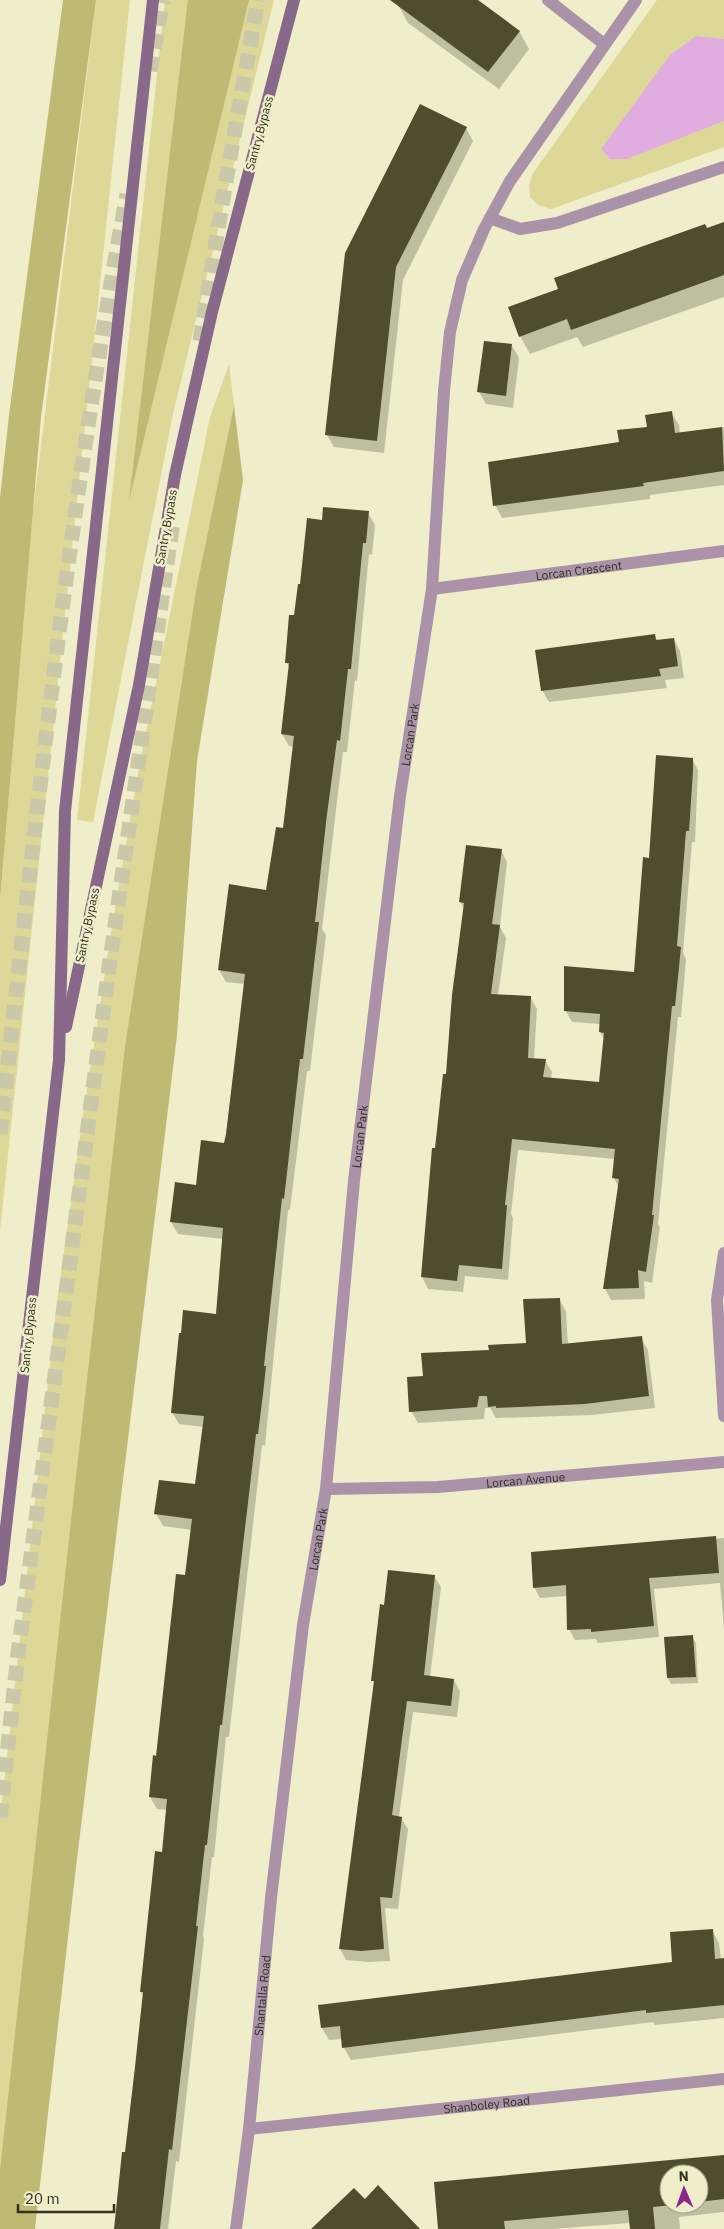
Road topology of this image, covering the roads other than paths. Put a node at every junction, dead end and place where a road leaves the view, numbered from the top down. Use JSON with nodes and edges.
{"nodes":[{"id":1,"x":153,"y":0,"type":"edge"},
{"id":2,"x":294,"y":0,"type":"edge"},
{"id":3,"x":548,"y":0,"type":"edge"},
{"id":4,"x":636,"y":0,"type":"edge"},
{"id":5,"x":604,"y":44,"type":"junction"},
{"id":6,"x":724,"y":166,"type":"edge"},
{"id":7,"x":490,"y":218,"type":"junction"},
{"id":8,"x":724,"y":551,"type":"edge"},
{"id":9,"x":432,"y":589,"type":"junction"},
{"id":10,"x":59,"y":1060,"type":"junction"},
{"id":11,"x":724,"y":1253,"type":"edge"},
{"id":12,"x":724,"y":1416,"type":"edge"},
{"id":13,"x":724,"y":1462,"type":"edge"},
{"id":14,"x":326,"y":1489,"type":"junction"},
{"id":15,"x":0,"y":1580,"type":"edge"},
{"id":16,"x":287,"y":1761,"type":"joint"},
{"id":17,"x":724,"y":2079,"type":"edge"},
{"id":18,"x":249,"y":2128,"type":"junction"},
{"id":19,"x":236,"y":2229,"type":"edge"}],
"edges":[{"from":1,"to":10,"type":"main road","name":"Santry Bypass"},
{"from":2,"to":10,"type":"main road","name":"Santry Bypass"},
{"from":3,"to":5,"type":"street"},
{"from":4,"to":5,"type":"street","name":"Lorcan Park"},
{"from":5,"to":7,"type":"street","name":"Lorcan Park"},
{"from":6,"to":7,"type":"street"},
{"from":7,"to":9,"type":"street","name":"Lorcan Park"},
{"from":8,"to":9,"type":"street","name":"Lorcan Crescent"},
{"from":9,"to":14,"type":"street","name":"Lorcan Park"},
{"from":10,"to":15,"type":"main road","name":"Santry Bypass"},
{"from":11,"to":12,"type":"street"},
{"from":13,"to":14,"type":"street","name":"Lorcan Avenue"},
{"from":14,"to":16,"type":"street","name":"Lorcan Park"},
{"from":16,"to":18,"type":"street","name":"Shantalla Road"},
{"from":17,"to":18,"type":"street","name":"Shanboley Road"},
{"from":18,"to":19,"type":"street","name":"Shantalla Road"}]}
